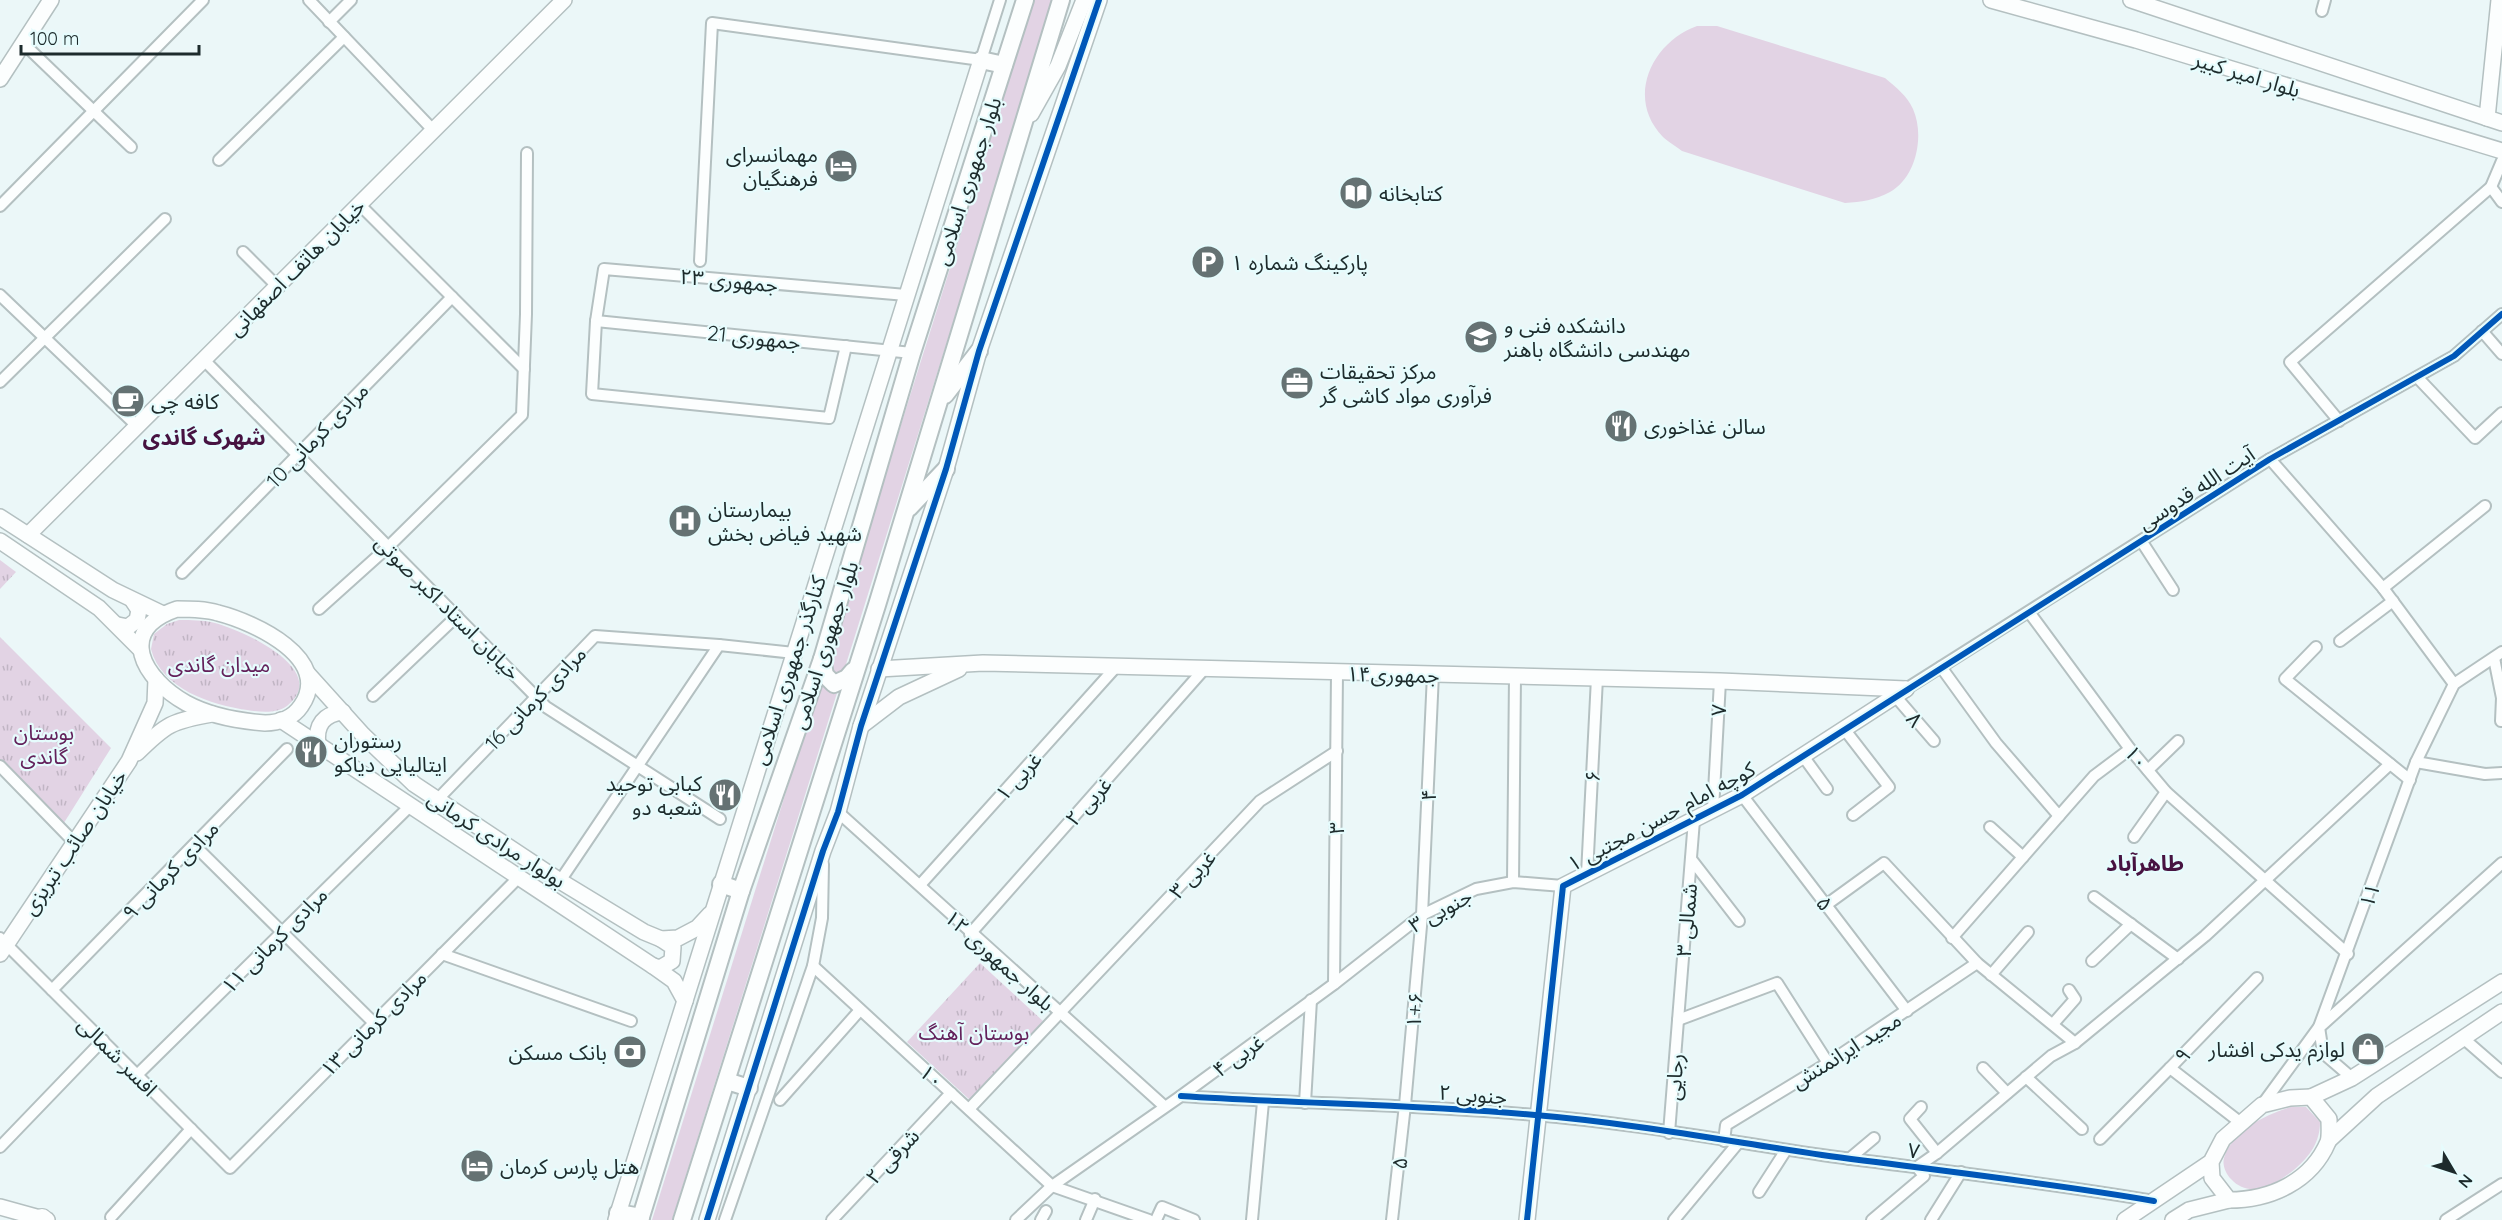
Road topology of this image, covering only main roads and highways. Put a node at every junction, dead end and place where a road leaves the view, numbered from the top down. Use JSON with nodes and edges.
{"nodes":[{"id":1,"x":1025,"y":0,"type":"edge"},
{"id":2,"x":1061,"y":0,"type":"edge"},
{"id":3,"x":981,"y":60,"type":"road end"},
{"id":4,"x":1004,"y":65,"type":"junction"},
{"id":5,"x":979,"y":351,"type":"road end"},
{"id":6,"x":939,"y":402,"type":"junction"},
{"id":7,"x":946,"y":469,"type":"road end"},
{"id":8,"x":906,"y":511,"type":"junction"},
{"id":9,"x":822,"y":659,"type":"junction"},
{"id":10,"x":855,"y":668,"type":"junction"},
{"id":11,"x":721,"y":884,"type":"road end"},
{"id":12,"x":741,"y":891,"type":"junction"},
{"id":13,"x":727,"y":1081,"type":"junction"},
{"id":14,"x":749,"y":1088,"type":"road end"},
{"id":15,"x":617,"y":1216,"type":"edge"},
{"id":16,"x":641,"y":1219,"type":"edge"},
{"id":17,"x":682,"y":1220,"type":"edge"}],
"edges":[{"from":1,"to":4,"type":"main road","name":"بلوار جمهوری اسلامی"},
{"from":2,"to":6,"type":"main road","name":"بلوار جمهوری اسلامی"},
{"from":3,"to":4,"type":"main road"},
{"from":4,"to":9,"type":"main road","name":"بلوار جمهوری اسلامی"},
{"from":5,"to":6,"type":"main road"},
{"from":6,"to":8,"type":"main road","name":"بلوار جمهوری اسلامی"},
{"from":7,"to":8,"type":"main road"},
{"from":8,"to":10,"type":"main road","name":"بلوار جمهوری اسلامی"},
{"from":9,"to":10,"type":"main road"},
{"from":9,"to":12,"type":"main road","name":"بلوار جمهوری اسلامی"},
{"from":10,"to":13,"type":"main road","name":"بلوار جمهوری اسلامی"},
{"from":11,"to":12,"type":"main road"},
{"from":12,"to":16,"type":"main road","name":"بلوار جمهوری اسلامی"},
{"from":13,"to":14,"type":"main road"},
{"from":13,"to":17,"type":"main road","name":"بلوار جمهوری اسلامی"},
{"from":15,"to":16,"type":"main road"}]}
